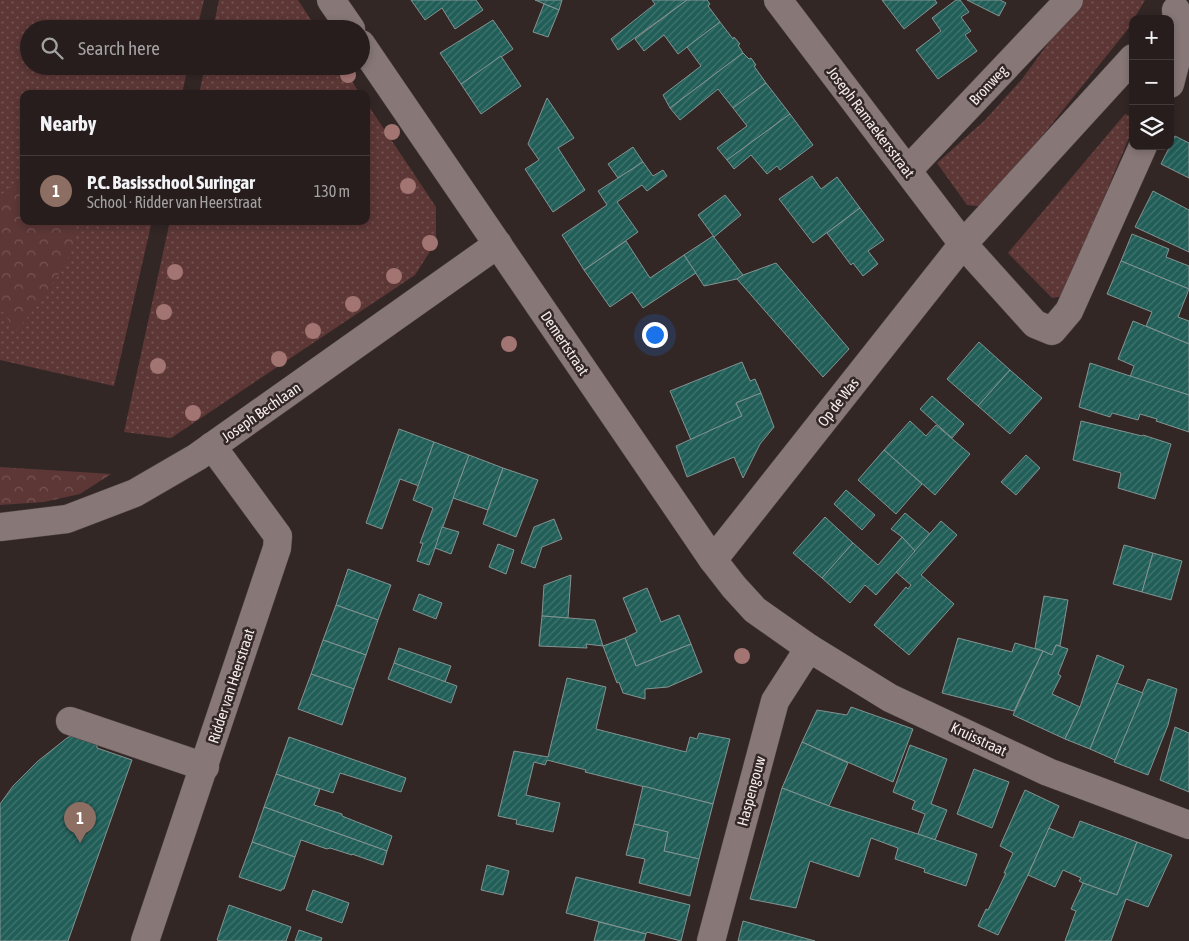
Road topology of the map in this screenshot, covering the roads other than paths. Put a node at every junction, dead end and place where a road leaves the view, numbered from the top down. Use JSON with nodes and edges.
{"nodes":[{"id":1,"x":331,"y":0,"type":"edge"},
{"id":2,"x":778,"y":0,"type":"edge"},
{"id":3,"x":1069,"y":0,"type":"edge"},
{"id":4,"x":1175,"y":10,"type":"edge"},
{"id":5,"x":345,"y":20,"type":"edge"},
{"id":6,"x":370,"y":57,"type":"edge"},
{"id":7,"x":1131,"y":60,"type":"edge"},
{"id":8,"x":1174,"y":68,"type":"edge"},
{"id":9,"x":1141,"y":150,"type":"edge"},
{"id":10,"x":908,"y":170,"type":"junction"},
{"id":11,"x":498,"y":244,"type":"junction"},
{"id":12,"x":963,"y":244,"type":"junction"},
{"id":13,"x":212,"y":446,"type":"junction"},
{"id":14,"x":0,"y":527,"type":"edge"},
{"id":15,"x":713,"y":560,"type":"junction"},
{"id":16,"x":782,"y":630,"type":"joint"},
{"id":17,"x":809,"y":648,"type":"junction"},
{"id":18,"x":70,"y":721,"type":"dead end"},
{"id":19,"x":205,"y":767,"type":"junction"},
{"id":20,"x":1189,"y":825,"type":"edge"},
{"id":21,"x":145,"y":941,"type":"edge"},
{"id":22,"x":711,"y":941,"type":"edge"}],
"edges":[{"from":1,"to":5,"type":"street"},
{"from":2,"to":10,"type":"street","name":"Joseph Ramaekersstraat"},
{"from":3,"to":10,"type":"street","name":"Bronweg"},
{"from":4,"to":8,"type":"street"},
{"from":6,"to":11,"type":"street","name":"Demertstraat"},
{"from":7,"to":12,"type":"street","name":"Op de Was"},
{"from":9,"to":12,"type":"street"},
{"from":10,"to":12,"type":"street","name":"Joseph Ramaekersstraat"},
{"from":11,"to":13,"type":"street","name":"Joseph Bechlaan"},
{"from":11,"to":15,"type":"street","name":"Demertstraat"},
{"from":12,"to":15,"type":"street","name":"Op de Was"},
{"from":13,"to":14,"type":"street","name":"Joseph Bechlaan"},
{"from":13,"to":19,"type":"street","name":"Ridder van Heerstraat"},
{"from":15,"to":16,"type":"street","name":"Demertstraat"},
{"from":16,"to":17,"type":"street","name":"Kruisstraat"},
{"from":17,"to":20,"type":"street","name":"Kruisstraat"},
{"from":17,"to":22,"type":"street","name":"Haspengouw"},
{"from":18,"to":19,"type":"street"},
{"from":19,"to":21,"type":"street","name":"Ridder van Heerstraat"}]}
